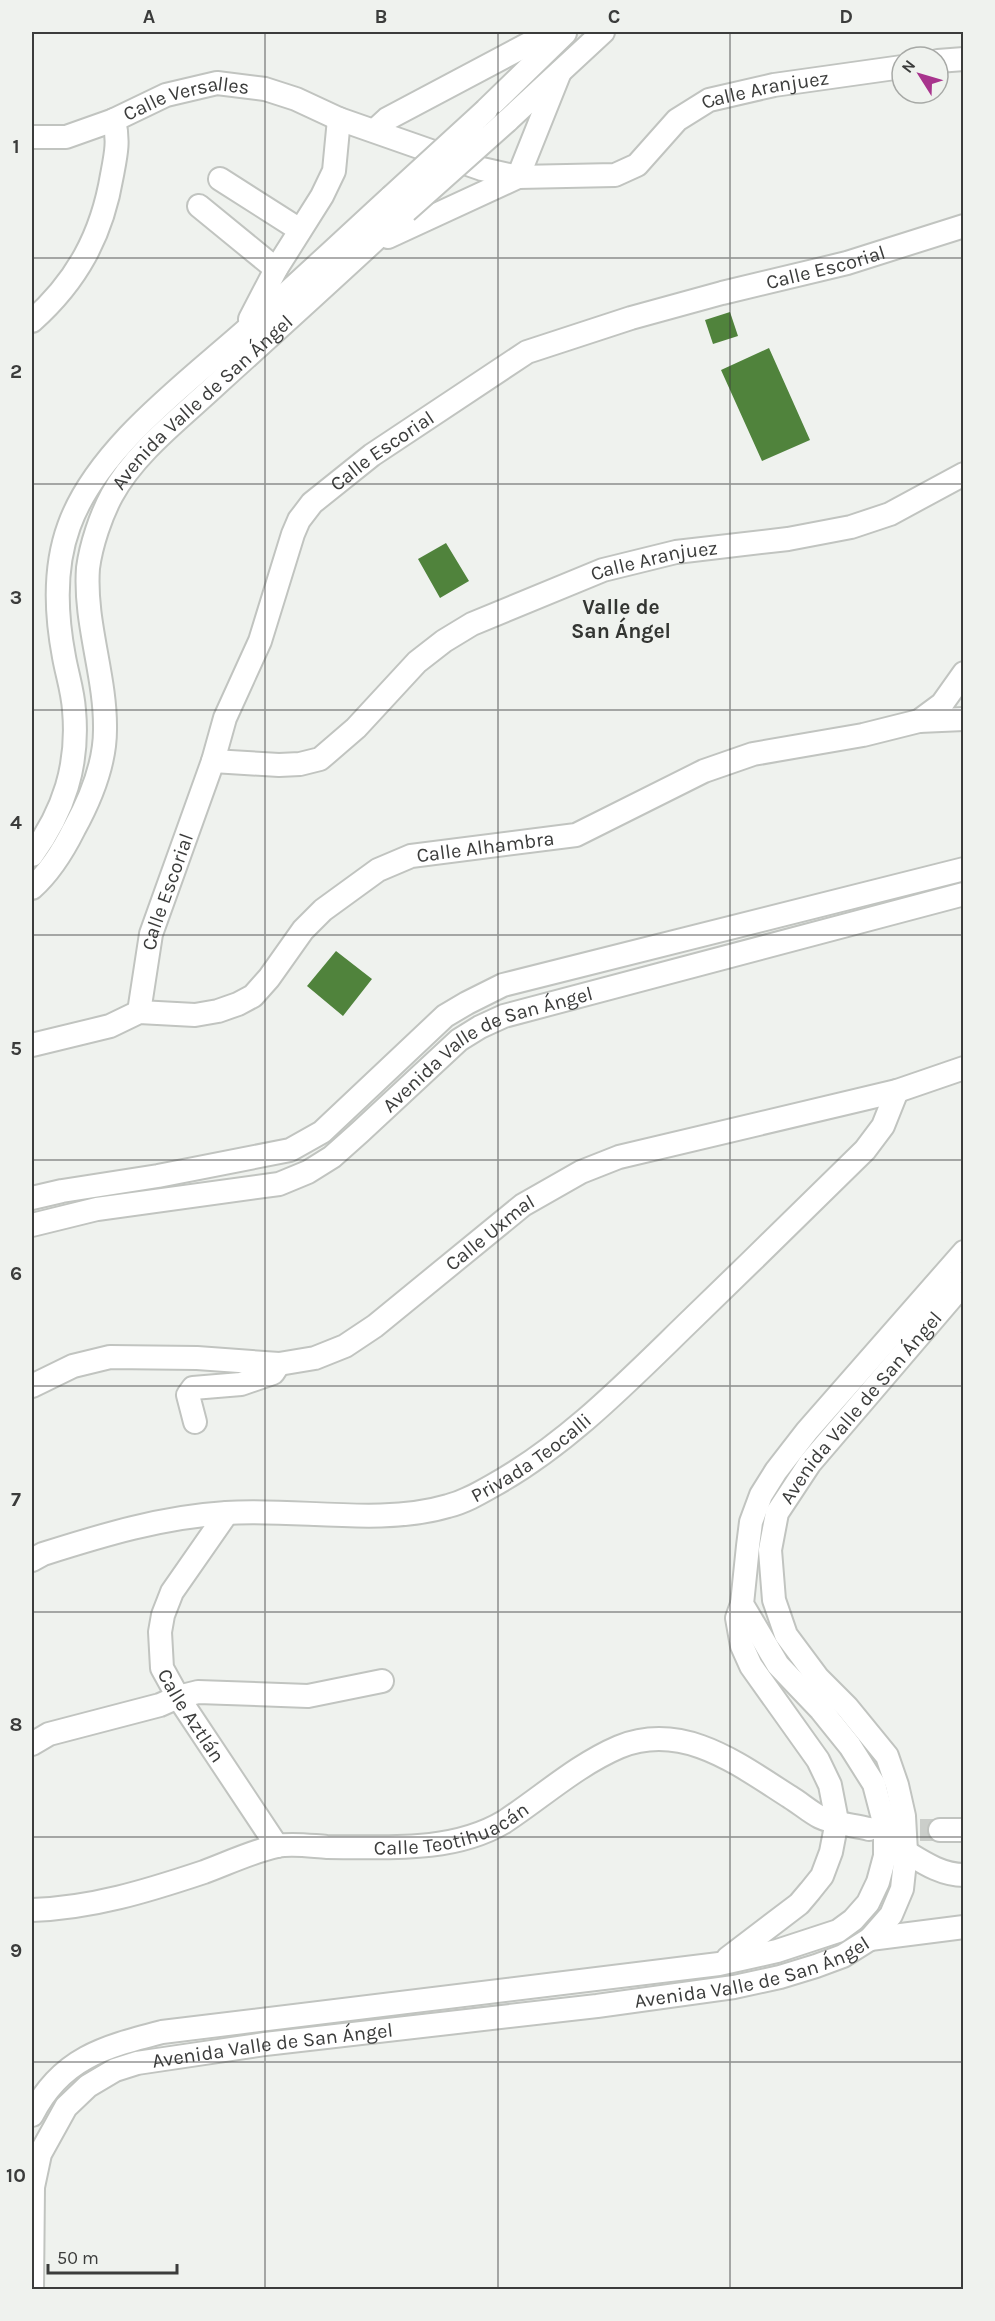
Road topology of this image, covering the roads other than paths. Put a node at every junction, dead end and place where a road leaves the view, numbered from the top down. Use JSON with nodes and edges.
{"nodes":[{"id":1,"x":551,"y":32,"type":"edge"},
{"id":2,"x":566,"y":32,"type":"edge"},
{"id":3,"x":603,"y":32,"type":"edge"},
{"id":4,"x":890,"y":69,"type":"edge"},
{"id":5,"x":560,"y":72,"type":"junction"},
{"id":6,"x":339,"y":118,"type":"junction"},
{"id":7,"x":114,"y":120,"type":"junction"},
{"id":8,"x":375,"y":130,"type":"junction"},
{"id":9,"x":32,"y":138,"type":"edge"},
{"id":10,"x":518,"y":177,"type":"junction"},
{"id":11,"x":220,"y":179,"type":"dead end"},
{"id":12,"x":398,"y":204,"type":"junction"},
{"id":13,"x":199,"y":206,"type":"dead end"},
{"id":14,"x":963,"y":226,"type":"edge"},
{"id":15,"x":300,"y":230,"type":"junction"},
{"id":16,"x":370,"y":245,"type":"junction"},
{"id":17,"x":276,"y":269,"type":"junction"},
{"id":18,"x":32,"y":321,"type":"edge"},
{"id":19,"x":244,"y":332,"type":"junction"},
{"id":20,"x":963,"y":474,"type":"edge"},
{"id":21,"x":963,"y":673,"type":"edge"},
{"id":22,"x":963,"y":719,"type":"edge"},
{"id":23,"x":919,"y":721,"type":"junction"},
{"id":24,"x":213,"y":761,"type":"junction"},
{"id":25,"x":32,"y":855,"type":"edge"},
{"id":26,"x":963,"y":869,"type":"edge"},
{"id":27,"x":32,"y":888,"type":"edge"},
{"id":28,"x":963,"y":894,"type":"edge"},
{"id":29,"x":139,"y":1012,"type":"junction"},
{"id":30,"x":32,"y":1045,"type":"edge"},
{"id":31,"x":963,"y":1068,"type":"edge"},
{"id":32,"x":897,"y":1091,"type":"junction"},
{"id":33,"x":32,"y":1198,"type":"edge"},
{"id":34,"x":32,"y":1225,"type":"edge"},
{"id":35,"x":963,"y":1252,"type":"edge"},
{"id":36,"x":963,"y":1283,"type":"edge"},
{"id":37,"x":279,"y":1364,"type":"junction"},
{"id":38,"x":32,"y":1386,"type":"edge"},
{"id":39,"x":195,"y":1422,"type":"dead end"},
{"id":40,"x":226,"y":1513,"type":"junction"},
{"id":41,"x":748,"y":1546,"type":"junction"},
{"id":42,"x":770,"y":1550,"type":"junction"},
{"id":43,"x":32,"y":1560,"type":"edge"},
{"id":44,"x":742,"y":1604,"type":"junction"},
{"id":45,"x":382,"y":1681,"type":"dead end"},
{"id":46,"x":177,"y":1697,"type":"junction"},
{"id":47,"x":32,"y":1744,"type":"edge"},
{"id":48,"x":837,"y":1821,"type":"junction"},
{"id":49,"x":869,"y":1830,"type":"tunnel mouth"},
{"id":50,"x":940,"y":1830,"type":"tunnel mouth"},
{"id":51,"x":963,"y":1830,"type":"edge"},
{"id":52,"x":277,"y":1846,"type":"junction"},
{"id":53,"x":906,"y":1852,"type":"junction"},
{"id":54,"x":963,"y":1875,"type":"edge"},
{"id":55,"x":868,"y":1902,"type":"junction"},
{"id":56,"x":32,"y":1910,"type":"edge"},
{"id":57,"x":891,"y":1915,"type":"junction"},
{"id":58,"x":963,"y":1928,"type":"edge"},
{"id":59,"x":870,"y":1939,"type":"junction"},
{"id":60,"x":719,"y":1964,"type":"junction"},
{"id":61,"x":447,"y":1996,"type":"junction"},
{"id":62,"x":450,"y":2022,"type":"junction"},
{"id":63,"x":32,"y":2115,"type":"edge"},
{"id":64,"x":32,"y":2289,"type":"edge"}],
"edges":[{"from":1,"to":8,"type":"street"},
{"from":2,"to":12,"type":"street","name":"Avenida Valle de San Ángel","bridge":true},
{"from":3,"to":5,"type":"street","name":"Avenida Valle de San Ángel"},
{"from":4,"to":10,"type":"street","name":"Calle Aranjuez"},
{"from":5,"to":10,"type":"street"},
{"from":5,"to":12,"type":"street","name":"Avenida Valle de San Ángel","bridge":true},
{"from":6,"to":7,"type":"street","name":"Calle Versalles"},
{"from":6,"to":8,"type":"street","name":"Calle Aranjuez"},
{"from":6,"to":15,"type":"street"},
{"from":7,"to":9,"type":"street","name":"Calle Versalles"},
{"from":7,"to":18,"type":"street"},
{"from":8,"to":10,"type":"street","name":"Calle Aranjuez"},
{"from":10,"to":16,"type":"street"},
{"from":11,"to":15,"type":"street"},
{"from":12,"to":16,"type":"street","name":"Avenida Valle de San Ángel"},
{"from":12,"to":19,"type":"street","name":"Avenida Valle de San Ángel"},
{"from":13,"to":17,"type":"street"},
{"from":14,"to":24,"type":"street","name":"Calle Escorial"},
{"from":15,"to":17,"type":"street"},
{"from":16,"to":27,"type":"street","name":"Avenida Valle de San Ángel"},
{"from":17,"to":19,"type":"street"},
{"from":19,"to":25,"type":"street","name":"Avenida Valle de San Ángel"},
{"from":20,"to":24,"type":"street","name":"Calle Aranjuez"},
{"from":21,"to":23,"type":"street","name":"Calle Alhambra"},
{"from":22,"to":23,"type":"street"},
{"from":23,"to":29,"type":"street","name":"Calle Alhambra"},
{"from":24,"to":29,"type":"street","name":"Calle Escorial"},
{"from":26,"to":33,"type":"street","name":"Avenida Valle de San Ángel"},
{"from":28,"to":34,"type":"street","name":"Avenida Valle de San Ángel"},
{"from":29,"to":30,"type":"street","name":"Calle Alhambra"},
{"from":31,"to":32,"type":"street","name":"Calle Uxmal"},
{"from":32,"to":37,"type":"street","name":"Calle Uxmal"},
{"from":32,"to":40,"type":"street","name":"Privada Teocalli"},
{"from":35,"to":41,"type":"street","name":"Avenida Valle de San Ángel"},
{"from":36,"to":42,"type":"street","name":"Avenida Valle de San Ángel"},
{"from":37,"to":38,"type":"street","name":"Calle Uxmal"},
{"from":37,"to":39,"type":"street"},
{"from":40,"to":43,"type":"street","name":"Privada Teocalli"},
{"from":40,"to":46,"type":"street","name":"Calle Aztlán"},
{"from":41,"to":42,"type":"street"},
{"from":41,"to":44,"type":"street","name":"Avenida Valle de San Ángel"},
{"from":42,"to":53,"type":"street","name":"Avenida Valle de San Ángel"},
{"from":44,"to":48,"type":"street"},
{"from":44,"to":55,"type":"street","name":"Avenida Valle de San Ángel"},
{"from":45,"to":46,"type":"street"},
{"from":46,"to":47,"type":"street"},
{"from":46,"to":52,"type":"street","name":"Calle Aztlán"},
{"from":48,"to":49,"type":"street","name":"Calle Teotihuacán"},
{"from":48,"to":52,"type":"street","name":"Calle Teotihuacán"},
{"from":48,"to":60,"type":"street"},
{"from":50,"to":51,"type":"street"},
{"from":52,"to":56,"type":"street","name":"Calle Teotihuacán"},
{"from":53,"to":54,"type":"street"},
{"from":53,"to":57,"type":"street","name":"Avenida Valle de San Ángel"},
{"from":55,"to":57,"type":"street"},
{"from":55,"to":60,"type":"street","name":"Avenida Valle de San Ángel"},
{"from":57,"to":59,"type":"street","name":"Avenida Valle de San Ángel"},
{"from":58,"to":59,"type":"street"},
{"from":59,"to":62,"type":"street","name":"Avenida Valle de San Ángel"},
{"from":60,"to":61,"type":"street","name":"Avenida Valle de San Ángel"},
{"from":61,"to":62,"type":"street"},
{"from":61,"to":63,"type":"street","name":"Avenida Valle de San Ángel"},
{"from":62,"to":64,"type":"street","name":"Avenida Valle de San Ángel"}]}
